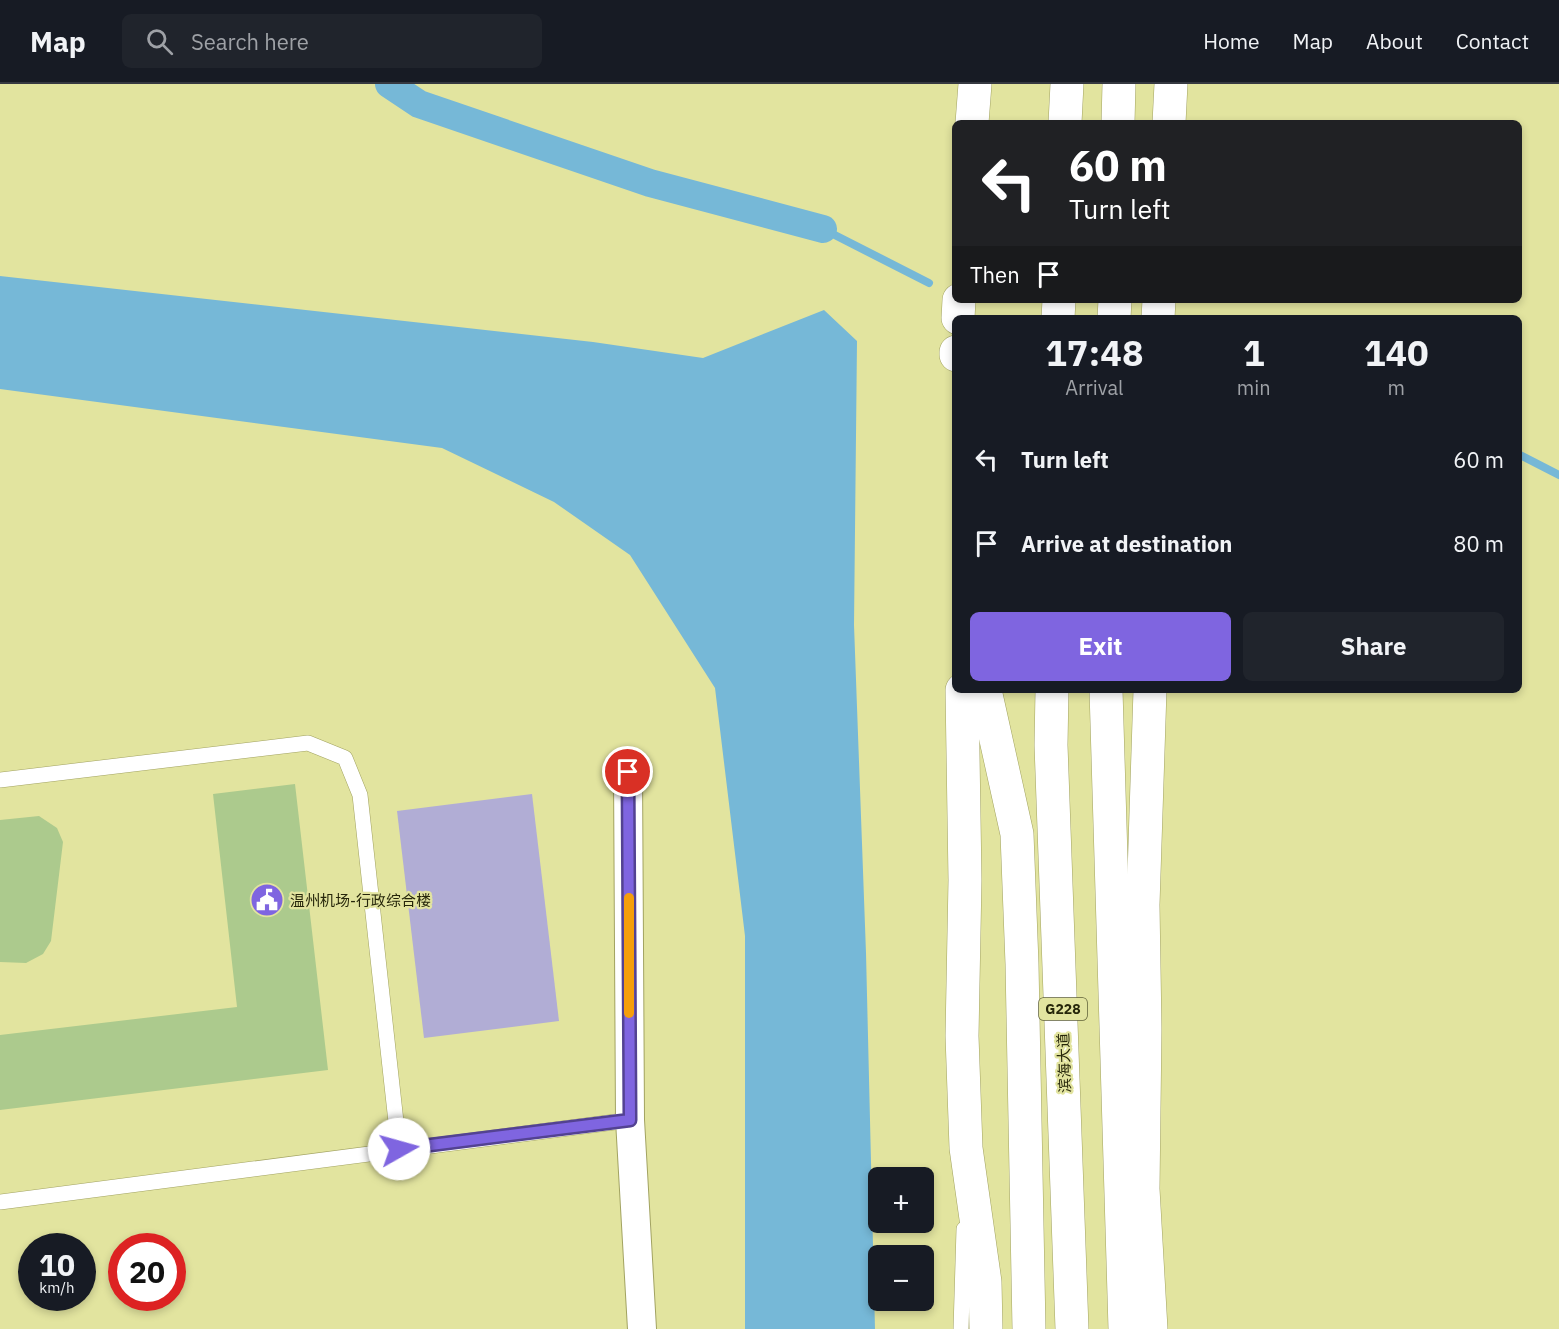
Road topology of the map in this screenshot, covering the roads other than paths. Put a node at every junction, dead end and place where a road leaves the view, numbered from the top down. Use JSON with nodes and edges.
{"nodes":[{"id":1,"x":975,"y":84,"type":"edge"},
{"id":2,"x":1067,"y":84,"type":"edge"},
{"id":3,"x":1119,"y":84,"type":"edge"},
{"id":4,"x":1171,"y":84,"type":"edge"},
{"id":5,"x":972,"y":120,"type":"edge"},
{"id":6,"x":1065,"y":120,"type":"edge"},
{"id":7,"x":1118,"y":120,"type":"edge"},
{"id":8,"x":1169,"y":120,"type":"edge"},
{"id":9,"x":962,"y":693,"type":"edge"},
{"id":10,"x":986,"y":693,"type":"edge"},
{"id":11,"x":1052,"y":693,"type":"edge"},
{"id":12,"x":1106,"y":693,"type":"edge"},
{"id":13,"x":1150,"y":693,"type":"edge"},
{"id":14,"x":628,"y":772,"type":"dead end"},
{"id":15,"x":0,"y":780,"type":"edge"},
{"id":16,"x":630,"y":1120,"type":"junction"},
{"id":17,"x":966,"y":1148,"type":"junction"},
{"id":18,"x":399,"y":1149,"type":"junction"},
{"id":19,"x":0,"y":1202,"type":"edge"},
{"id":20,"x":642,"y":1329,"type":"edge"},
{"id":21,"x":962,"y":1329,"type":"edge"},
{"id":22,"x":986,"y":1329,"type":"edge"},
{"id":23,"x":1029,"y":1329,"type":"edge"},
{"id":24,"x":1072,"y":1329,"type":"edge"},
{"id":25,"x":1125,"y":1329,"type":"edge"},
{"id":26,"x":1151,"y":1329,"type":"edge"}],
"edges":[{"from":1,"to":5,"type":"main road"},
{"from":2,"to":6,"type":"main road"},
{"from":3,"to":7,"type":"main road"},
{"from":4,"to":8,"type":"main road"},
{"from":9,"to":17,"type":"main road"},
{"from":10,"to":23,"type":"main road"},
{"from":11,"to":24,"type":"main road","name":"滨海大道","number":"G228"},
{"from":12,"to":25,"type":"main road"},
{"from":13,"to":26,"type":"main road"},
{"from":14,"to":16,"type":"street"},
{"from":15,"to":18,"type":"lane"},
{"from":16,"to":18,"type":"lane"},
{"from":16,"to":20,"type":"street"},
{"from":17,"to":21,"type":"lane"},
{"from":17,"to":22,"type":"main road"},
{"from":18,"to":19,"type":"lane"}]}
